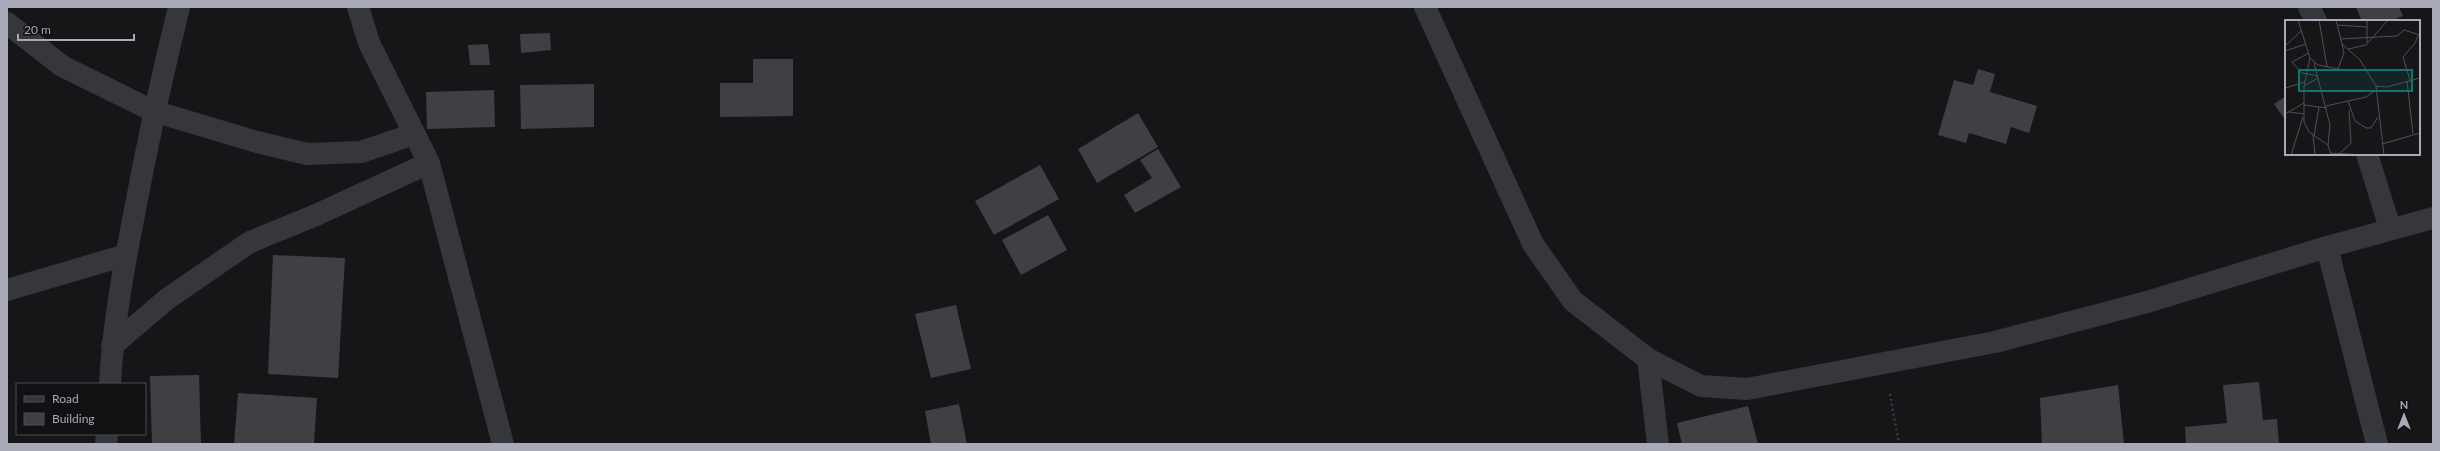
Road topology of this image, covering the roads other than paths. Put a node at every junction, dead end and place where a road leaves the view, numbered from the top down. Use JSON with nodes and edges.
{"nodes":[{"id":1,"x":179,"y":7,"type":"edge"},
{"id":2,"x":358,"y":7,"type":"edge"},
{"id":3,"x":1425,"y":7,"type":"edge"},
{"id":4,"x":2309,"y":7,"type":"edge"},
{"id":5,"x":2316,"y":20,"type":"edge"},
{"id":6,"x":7,"y":23,"type":"edge"},
{"id":7,"x":154,"y":111,"type":"junction"},
{"id":8,"x":414,"y":134,"type":"junction"},
{"id":9,"x":2367,"y":155,"type":"edge"},
{"id":10,"x":429,"y":163,"type":"junction"},
{"id":11,"x":2433,"y":218,"type":"edge"},
{"id":12,"x":2390,"y":228,"type":"junction"},
{"id":13,"x":2327,"y":247,"type":"junction"},
{"id":14,"x":126,"y":255,"type":"junction"},
{"id":15,"x":7,"y":290,"type":"edge"},
{"id":16,"x":112,"y":346,"type":"junction"},
{"id":17,"x":1648,"y":358,"type":"junction"},
{"id":18,"x":110,"y":383,"type":"edge"},
{"id":19,"x":1652,"y":439,"type":"edge"},
{"id":20,"x":504,"y":444,"type":"edge"},
{"id":21,"x":2377,"y":444,"type":"edge"}],
"edges":[{"from":1,"to":7,"type":"street"},
{"from":2,"to":8,"type":"street"},
{"from":3,"to":17,"type":"street"},
{"from":4,"to":5,"type":"street"},
{"from":6,"to":7,"type":"street"},
{"from":7,"to":8,"type":"street"},
{"from":7,"to":14,"type":"street"},
{"from":8,"to":10,"type":"street"},
{"from":9,"to":12,"type":"street"},
{"from":10,"to":16,"type":"street"},
{"from":10,"to":20,"type":"street"},
{"from":11,"to":12,"type":"street"},
{"from":12,"to":13,"type":"street"},
{"from":13,"to":17,"type":"street"},
{"from":13,"to":21,"type":"street"},
{"from":14,"to":15,"type":"street"},
{"from":14,"to":16,"type":"street"},
{"from":16,"to":18,"type":"street"},
{"from":17,"to":19,"type":"street"}]}
